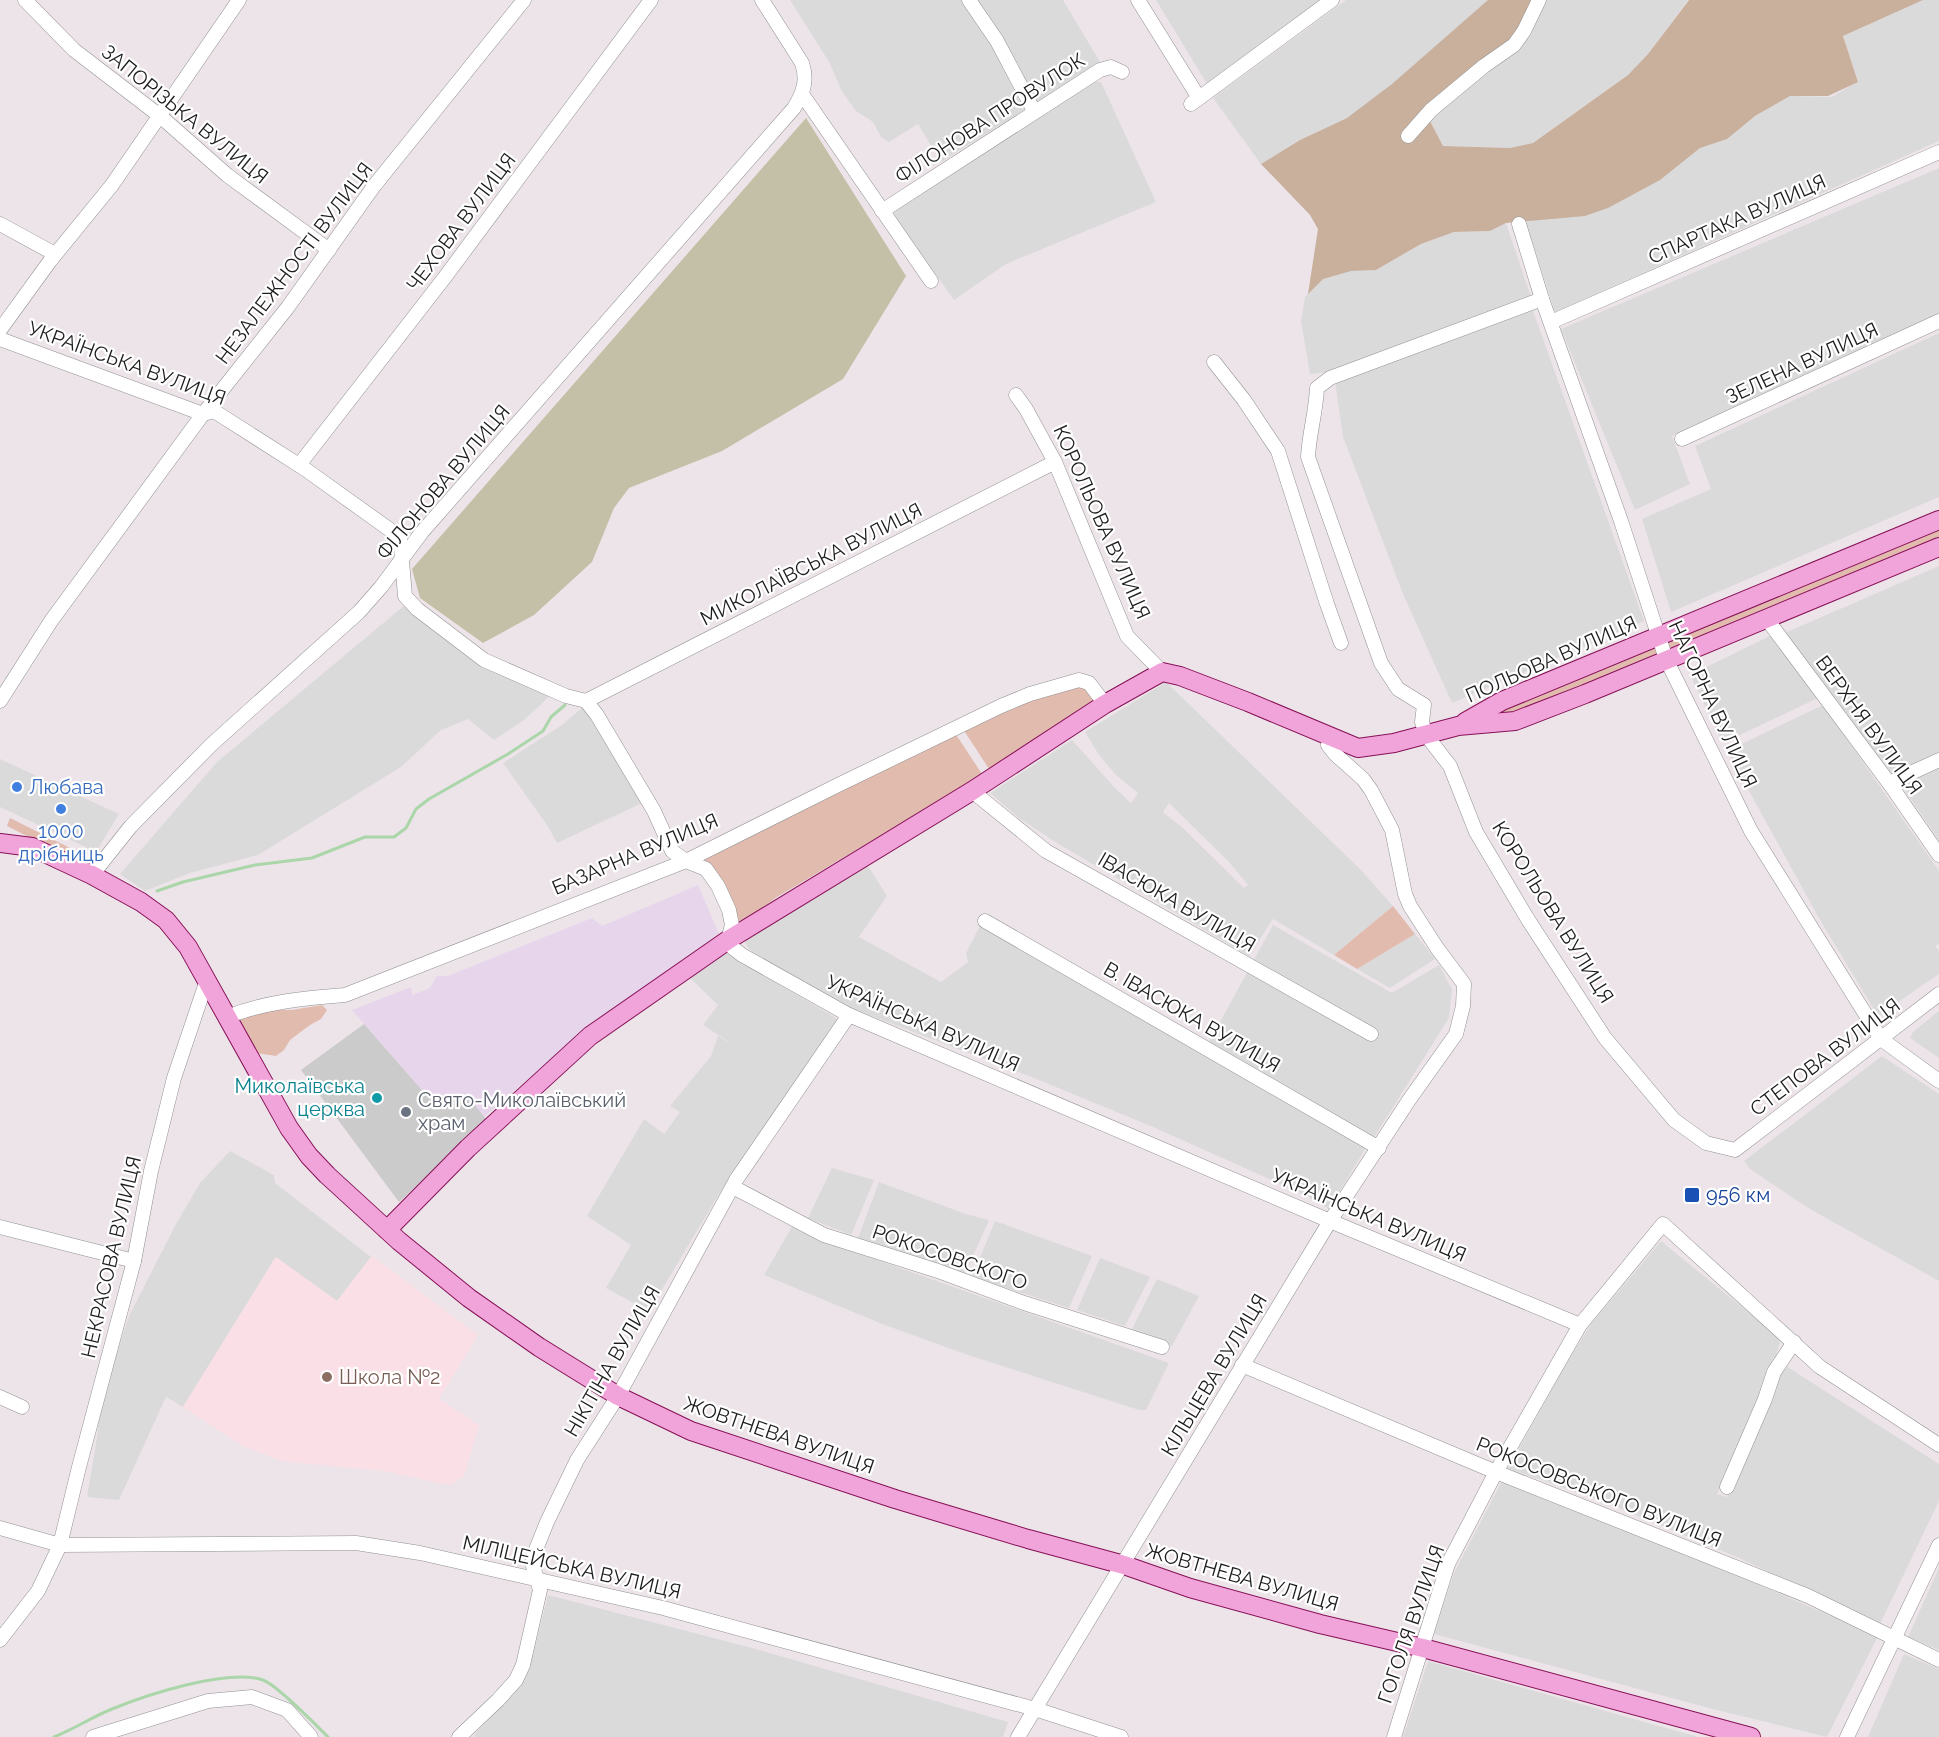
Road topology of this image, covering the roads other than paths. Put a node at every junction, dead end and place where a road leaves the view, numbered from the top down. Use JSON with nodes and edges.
{"nodes":[{"id":1,"x":25,"y":0,"type":"edge"},
{"id":2,"x":239,"y":0,"type":"edge"},
{"id":3,"x":524,"y":0,"type":"edge"},
{"id":4,"x":651,"y":0,"type":"edge"},
{"id":5,"x":762,"y":0,"type":"edge"},
{"id":6,"x":969,"y":0,"type":"edge"},
{"id":7,"x":1138,"y":0,"type":"edge"},
{"id":8,"x":1332,"y":0,"type":"edge"},
{"id":9,"x":1539,"y":0,"type":"edge"},
{"id":10,"x":1122,"y":72,"type":"dead end"},
{"id":11,"x":802,"y":94,"type":"junction"},
{"id":12,"x":1034,"y":111,"type":"junction"},
{"id":13,"x":160,"y":116,"type":"junction"},
{"id":14,"x":1408,"y":136,"type":"dead end"},
{"id":15,"x":1939,"y":152,"type":"edge"},
{"id":16,"x":882,"y":211,"type":"junction"},
{"id":17,"x":0,"y":224,"type":"edge"},
{"id":18,"x":1519,"y":224,"type":"dead end"},
{"id":19,"x":329,"y":250,"type":"junction"},
{"id":20,"x":55,"y":254,"type":"junction"},
{"id":21,"x":931,"y":281,"type":"dead end"},
{"id":22,"x":1542,"y":299,"type":"junction"},
{"id":23,"x":1939,"y":321,"type":"edge"},
{"id":24,"x":1551,"y":322,"type":"junction"},
{"id":25,"x":0,"y":330,"type":"edge"},
{"id":26,"x":0,"y":339,"type":"edge"},
{"id":27,"x":1214,"y":362,"type":"dead end"},
{"id":28,"x":1016,"y":395,"type":"dead end"},
{"id":29,"x":203,"y":414,"type":"junction"},
{"id":30,"x":1682,"y":439,"type":"dead end"},
{"id":31,"x":1055,"y":462,"type":"junction"},
{"id":32,"x":299,"y":465,"type":"junction"},
{"id":33,"x":1939,"y":520,"type":"edge"},
{"id":34,"x":1939,"y":547,"type":"edge"},
{"id":35,"x":401,"y":561,"type":"junction"},
{"id":36,"x":1766,"y":618,"type":"junction"},
{"id":37,"x":1658,"y":637,"type":"junction"},
{"id":38,"x":1341,"y":643,"type":"dead end"},
{"id":39,"x":1666,"y":659,"type":"junction"},
{"id":40,"x":1162,"y":672,"type":"junction"},
{"id":41,"x":0,"y":701,"type":"edge"},
{"id":42,"x":586,"y":701,"type":"junction"},
{"id":43,"x":1104,"y":704,"type":"junction"},
{"id":44,"x":1458,"y":726,"type":"junction"},
{"id":45,"x":1426,"y":735,"type":"junction"},
{"id":46,"x":1330,"y":737,"type":"junction"},
{"id":47,"x":1939,"y":760,"type":"edge"},
{"id":48,"x":1889,"y":783,"type":"junction"},
{"id":49,"x":972,"y":791,"type":"junction"},
{"id":50,"x":0,"y":843,"type":"edge"},
{"id":51,"x":1939,"y":855,"type":"edge"},
{"id":52,"x":686,"y":861,"type":"junction"},
{"id":53,"x":92,"y":875,"type":"junction"},
{"id":54,"x":985,"y":921,"type":"dead end"},
{"id":55,"x":728,"y":940,"type":"junction"},
{"id":56,"x":207,"y":980,"type":"junction"},
{"id":57,"x":1939,"y":994,"type":"edge"},
{"id":58,"x":849,"y":1015,"type":"junction"},
{"id":59,"x":227,"y":1017,"type":"junction"},
{"id":60,"x":1371,"y":1034,"type":"dead end"},
{"id":61,"x":1881,"y":1039,"type":"junction"},
{"id":62,"x":1939,"y":1081,"type":"edge"},
{"id":63,"x":1379,"y":1148,"type":"junction"},
{"id":64,"x":1735,"y":1150,"type":"joint"},
{"id":65,"x":733,"y":1187,"type":"junction"},
{"id":66,"x":1330,"y":1221,"type":"junction"},
{"id":67,"x":0,"y":1227,"type":"edge"},
{"id":68,"x":387,"y":1230,"type":"junction"},
{"id":69,"x":134,"y":1261,"type":"junction"},
{"id":70,"x":1580,"y":1325,"type":"junction"},
{"id":71,"x":1794,"y":1342,"type":"junction"},
{"id":72,"x":1162,"y":1347,"type":"dead end"},
{"id":73,"x":1242,"y":1365,"type":"junction"},
{"id":74,"x":618,"y":1396,"type":"junction"},
{"id":75,"x":0,"y":1397,"type":"edge"},
{"id":76,"x":22,"y":1407,"type":"dead end"},
{"id":77,"x":1939,"y":1445,"type":"edge"},
{"id":78,"x":1496,"y":1472,"type":"junction"},
{"id":79,"x":1727,"y":1487,"type":"dead end"},
{"id":80,"x":0,"y":1528,"type":"edge"},
{"id":81,"x":60,"y":1545,"type":"junction"},
{"id":82,"x":1939,"y":1545,"type":"edge"},
{"id":83,"x":1124,"y":1565,"type":"junction"},
{"id":84,"x":537,"y":1578,"type":"junction"},
{"id":85,"x":1894,"y":1638,"type":"junction"},
{"id":86,"x":0,"y":1640,"type":"edge"},
{"id":87,"x":1423,"y":1648,"type":"junction"},
{"id":88,"x":1939,"y":1660,"type":"edge"},
{"id":89,"x":1035,"y":1708,"type":"junction"},
{"id":90,"x":465,"y":1736,"type":"edge"},
{"id":91,"x":93,"y":1737,"type":"edge"},
{"id":92,"x":311,"y":1737,"type":"edge"},
{"id":93,"x":1018,"y":1737,"type":"edge"},
{"id":94,"x":1121,"y":1737,"type":"edge"},
{"id":95,"x":1394,"y":1737,"type":"edge"},
{"id":96,"x":1751,"y":1737,"type":"edge"},
{"id":97,"x":1847,"y":1737,"type":"edge"}],
"edges":[{"from":1,"to":13,"type":"street","name":"ЗАПОРІЗЬКА ВУЛИЦЯ"},
{"from":2,"to":13,"type":"street"},
{"from":3,"to":19,"type":"street","name":"НЕЗАЛЕЖНОСТІ ВУЛИЦЯ"},
{"from":4,"to":32,"type":"street","name":"ЧЕХОВА ВУЛИЦЯ"},
{"from":5,"to":11,"type":"street"},
{"from":6,"to":12,"type":"street"},
{"from":7,"to":8,"type":"street"},
{"from":9,"to":14,"type":"street"},
{"from":10,"to":12,"type":"street","name":"ФІЛОНОВА ПРОВУЛОК"},
{"from":11,"to":16,"type":"street"},
{"from":11,"to":35,"type":"street","name":"ФІЛОНОВА ВУЛИЦЯ"},
{"from":12,"to":16,"type":"street","name":"ФІЛОНОВА ПРОВУЛОК"},
{"from":13,"to":19,"type":"street","name":"ЗАПОРІЗЬКА ВУЛИЦЯ"},
{"from":13,"to":20,"type":"street"},
{"from":15,"to":24,"type":"street","name":"СПАРТАКА ВУЛИЦЯ"},
{"from":16,"to":21,"type":"street"},
{"from":17,"to":20,"type":"street"},
{"from":18,"to":22,"type":"street","name":"НАГОРНА ВУЛИЦЯ"},
{"from":19,"to":29,"type":"street","name":"НЕЗАЛЕЖНОСТІ ВУЛИЦЯ"},
{"from":20,"to":25,"type":"street"},
{"from":22,"to":24,"type":"street","name":"НАГОРНА ВУЛИЦЯ"},
{"from":22,"to":45,"type":"street"},
{"from":23,"to":30,"type":"street","name":"ЗЕЛЕНА ВУЛИЦЯ"},
{"from":24,"to":37,"type":"street","name":"НАГОРНА ВУЛИЦЯ"},
{"from":26,"to":29,"type":"street","name":"УКРАЇНСЬКА ВУЛИЦЯ"},
{"from":27,"to":38,"type":"street"},
{"from":28,"to":31,"type":"street","name":"КОРОЛЬОВА ВУЛИЦЯ"},
{"from":29,"to":32,"type":"street","name":"УКРАЇНСЬКА ВУЛИЦЯ"},
{"from":29,"to":41,"type":"street","name":"НЕЗАЛЕЖНОСТІ ВУЛИЦЯ"},
{"from":31,"to":40,"type":"street","name":"КОРОЛЬОВА ВУЛИЦЯ"},
{"from":31,"to":42,"type":"street","name":"МИКОЛАЇВСЬКА ВУЛИЦЯ"},
{"from":32,"to":35,"type":"street","name":"УКРАЇНСЬКА ВУЛИЦЯ"},
{"from":33,"to":37,"type":"main road","name":"ПОЛЬОВА ВУЛИЦЯ"},
{"from":34,"to":36,"type":"main road","name":"ПОЛЬОВА ВУЛИЦЯ"},
{"from":35,"to":42,"type":"street","name":"УКРАЇНСЬКА ВУЛИЦЯ"},
{"from":35,"to":53,"type":"street","name":"ФІЛОНОВА ВУЛИЦЯ"},
{"from":36,"to":39,"type":"main road","name":"ПОЛЬОВА ВУЛИЦЯ"},
{"from":36,"to":48,"type":"street","name":"ВЕРХНЯ ВУЛИЦЯ"},
{"from":37,"to":39,"type":"street","name":"НАГОРНА ВУЛИЦЯ"},
{"from":37,"to":44,"type":"main road","name":"ПОЛЬОВА ВУЛИЦЯ"},
{"from":39,"to":44,"type":"main road","name":"ПОЛЬОВА ВУЛИЦЯ"},
{"from":39,"to":61,"type":"street","name":"НАГОРНА ВУЛИЦЯ"},
{"from":40,"to":43,"type":"main road"},
{"from":40,"to":46,"type":"main road"},
{"from":42,"to":52,"type":"street"},
{"from":43,"to":49,"type":"main road"},
{"from":43,"to":52,"type":"street","name":"БАЗАРНА ВУЛИЦЯ"},
{"from":44,"to":45,"type":"main road"},
{"from":45,"to":46,"type":"main road"},
{"from":45,"to":64,"type":"street","name":"КОРОЛЬОВА ВУЛИЦЯ"},
{"from":46,"to":63,"type":"street","name":"КІЛЬЦЕВА ВУЛИЦЯ"},
{"from":47,"to":48,"type":"street"},
{"from":48,"to":51,"type":"street","name":"ВЕРХНЯ ВУЛИЦЯ"},
{"from":49,"to":55,"type":"main road"},
{"from":49,"to":60,"type":"street","name":"ІВАСЮКА ВУЛИЦЯ"},
{"from":50,"to":53,"type":"main road","name":"ЖОВТНЕВА ВУЛИЦЯ"},
{"from":52,"to":55,"type":"street"},
{"from":52,"to":59,"type":"street","name":"БАЗАРНА ВУЛИЦЯ"},
{"from":53,"to":56,"type":"main road","name":"ЖОВТНЕВА ВУЛИЦЯ"},
{"from":54,"to":63,"type":"street","name":"В. ІВАСЮКА ВУЛИЦЯ"},
{"from":55,"to":58,"type":"street","name":"УКРАЇНСЬКА ВУЛИЦЯ"},
{"from":55,"to":68,"type":"main road"},
{"from":56,"to":59,"type":"main road","name":"ЖОВТНЕВА ВУЛИЦЯ"},
{"from":56,"to":69,"type":"street","name":"НЕКРАСОВА ВУЛИЦЯ"},
{"from":57,"to":61,"type":"street","name":"СТЕПОВА ВУЛИЦЯ"},
{"from":58,"to":65,"type":"street","name":"НІКІТІНА ВУЛИЦЯ"},
{"from":58,"to":66,"type":"street","name":"УКРАЇНСЬКА ВУЛИЦЯ"},
{"from":59,"to":68,"type":"main road","name":"ЖОВТНЕВА ВУЛИЦЯ"},
{"from":61,"to":62,"type":"street","name":"НАГОРНА ВУЛИЦЯ"},
{"from":61,"to":64,"type":"street","name":"СТЕПОВА ВУЛИЦЯ"},
{"from":63,"to":66,"type":"street","name":"КІЛЬЦЕВА ВУЛИЦЯ"},
{"from":65,"to":72,"type":"street","name":"РОКОСОВСКОГО"},
{"from":65,"to":74,"type":"street","name":"НІКІТІНА ВУЛИЦЯ"},
{"from":66,"to":70,"type":"street","name":"УКРАЇНСЬКА ВУЛИЦЯ"},
{"from":66,"to":73,"type":"street","name":"КІЛЬЦЕВА ВУЛИЦЯ"},
{"from":67,"to":69,"type":"street"},
{"from":68,"to":74,"type":"main road","name":"ЖОВТНЕВА ВУЛИЦЯ"},
{"from":69,"to":81,"type":"street","name":"НЕКРАСОВА ВУЛИЦЯ"},
{"from":70,"to":71,"type":"street","name":"ГОГОЛЯ ВУЛИЦЯ"},
{"from":70,"to":78,"type":"street","name":"ГОГОЛЯ ВУЛИЦЯ"},
{"from":71,"to":77,"type":"street"},
{"from":71,"to":79,"type":"street"},
{"from":73,"to":78,"type":"street","name":"РОКОСОВСЬКОГО ВУЛИЦЯ"},
{"from":73,"to":83,"type":"street","name":"КІЛЬЦЕВА ВУЛИЦЯ"},
{"from":74,"to":83,"type":"main road","name":"ЖОВТНЕВА ВУЛИЦЯ"},
{"from":74,"to":84,"type":"street","name":"НІКІТІНА ВУЛИЦЯ"},
{"from":75,"to":76,"type":"street"},
{"from":78,"to":85,"type":"street","name":"РОКОСОВСЬКОГО ВУЛИЦЯ"},
{"from":78,"to":87,"type":"street","name":"ГОГОЛЯ ВУЛИЦЯ"},
{"from":80,"to":81,"type":"street","name":"МІЛІЦЕЙСЬКА ВУЛИЦЯ"},
{"from":81,"to":84,"type":"street","name":"МІЛІЦЕЙСЬКА ВУЛИЦЯ"},
{"from":81,"to":86,"type":"street","name":"НЕКРАСОВА ВУЛИЦЯ"},
{"from":82,"to":85,"type":"street"},
{"from":83,"to":87,"type":"main road","name":"ЖОВТНЕВА ВУЛИЦЯ"},
{"from":83,"to":89,"type":"street","name":"КІЛЬЦЕВА ВУЛИЦЯ"},
{"from":84,"to":89,"type":"street","name":"МІЛІЦЕЙСЬКА ВУЛИЦЯ"},
{"from":84,"to":90,"type":"street","name":"НІКІТІНА ВУЛИЦЯ"},
{"from":85,"to":88,"type":"street","name":"РОКОСОВСЬКОГО ВУЛИЦЯ"},
{"from":85,"to":97,"type":"street"},
{"from":87,"to":95,"type":"street","name":"ГОГОЛЯ ВУЛИЦЯ"},
{"from":87,"to":96,"type":"main road","name":"ЖОВТНЕВА ВУЛИЦЯ"},
{"from":89,"to":93,"type":"street","name":"КІЛЬЦЕВА ВУЛИЦЯ"},
{"from":89,"to":94,"type":"street","name":"МІЛІЦЕЙСЬКА ВУЛИЦЯ"},
{"from":91,"to":92,"type":"street"}]}
